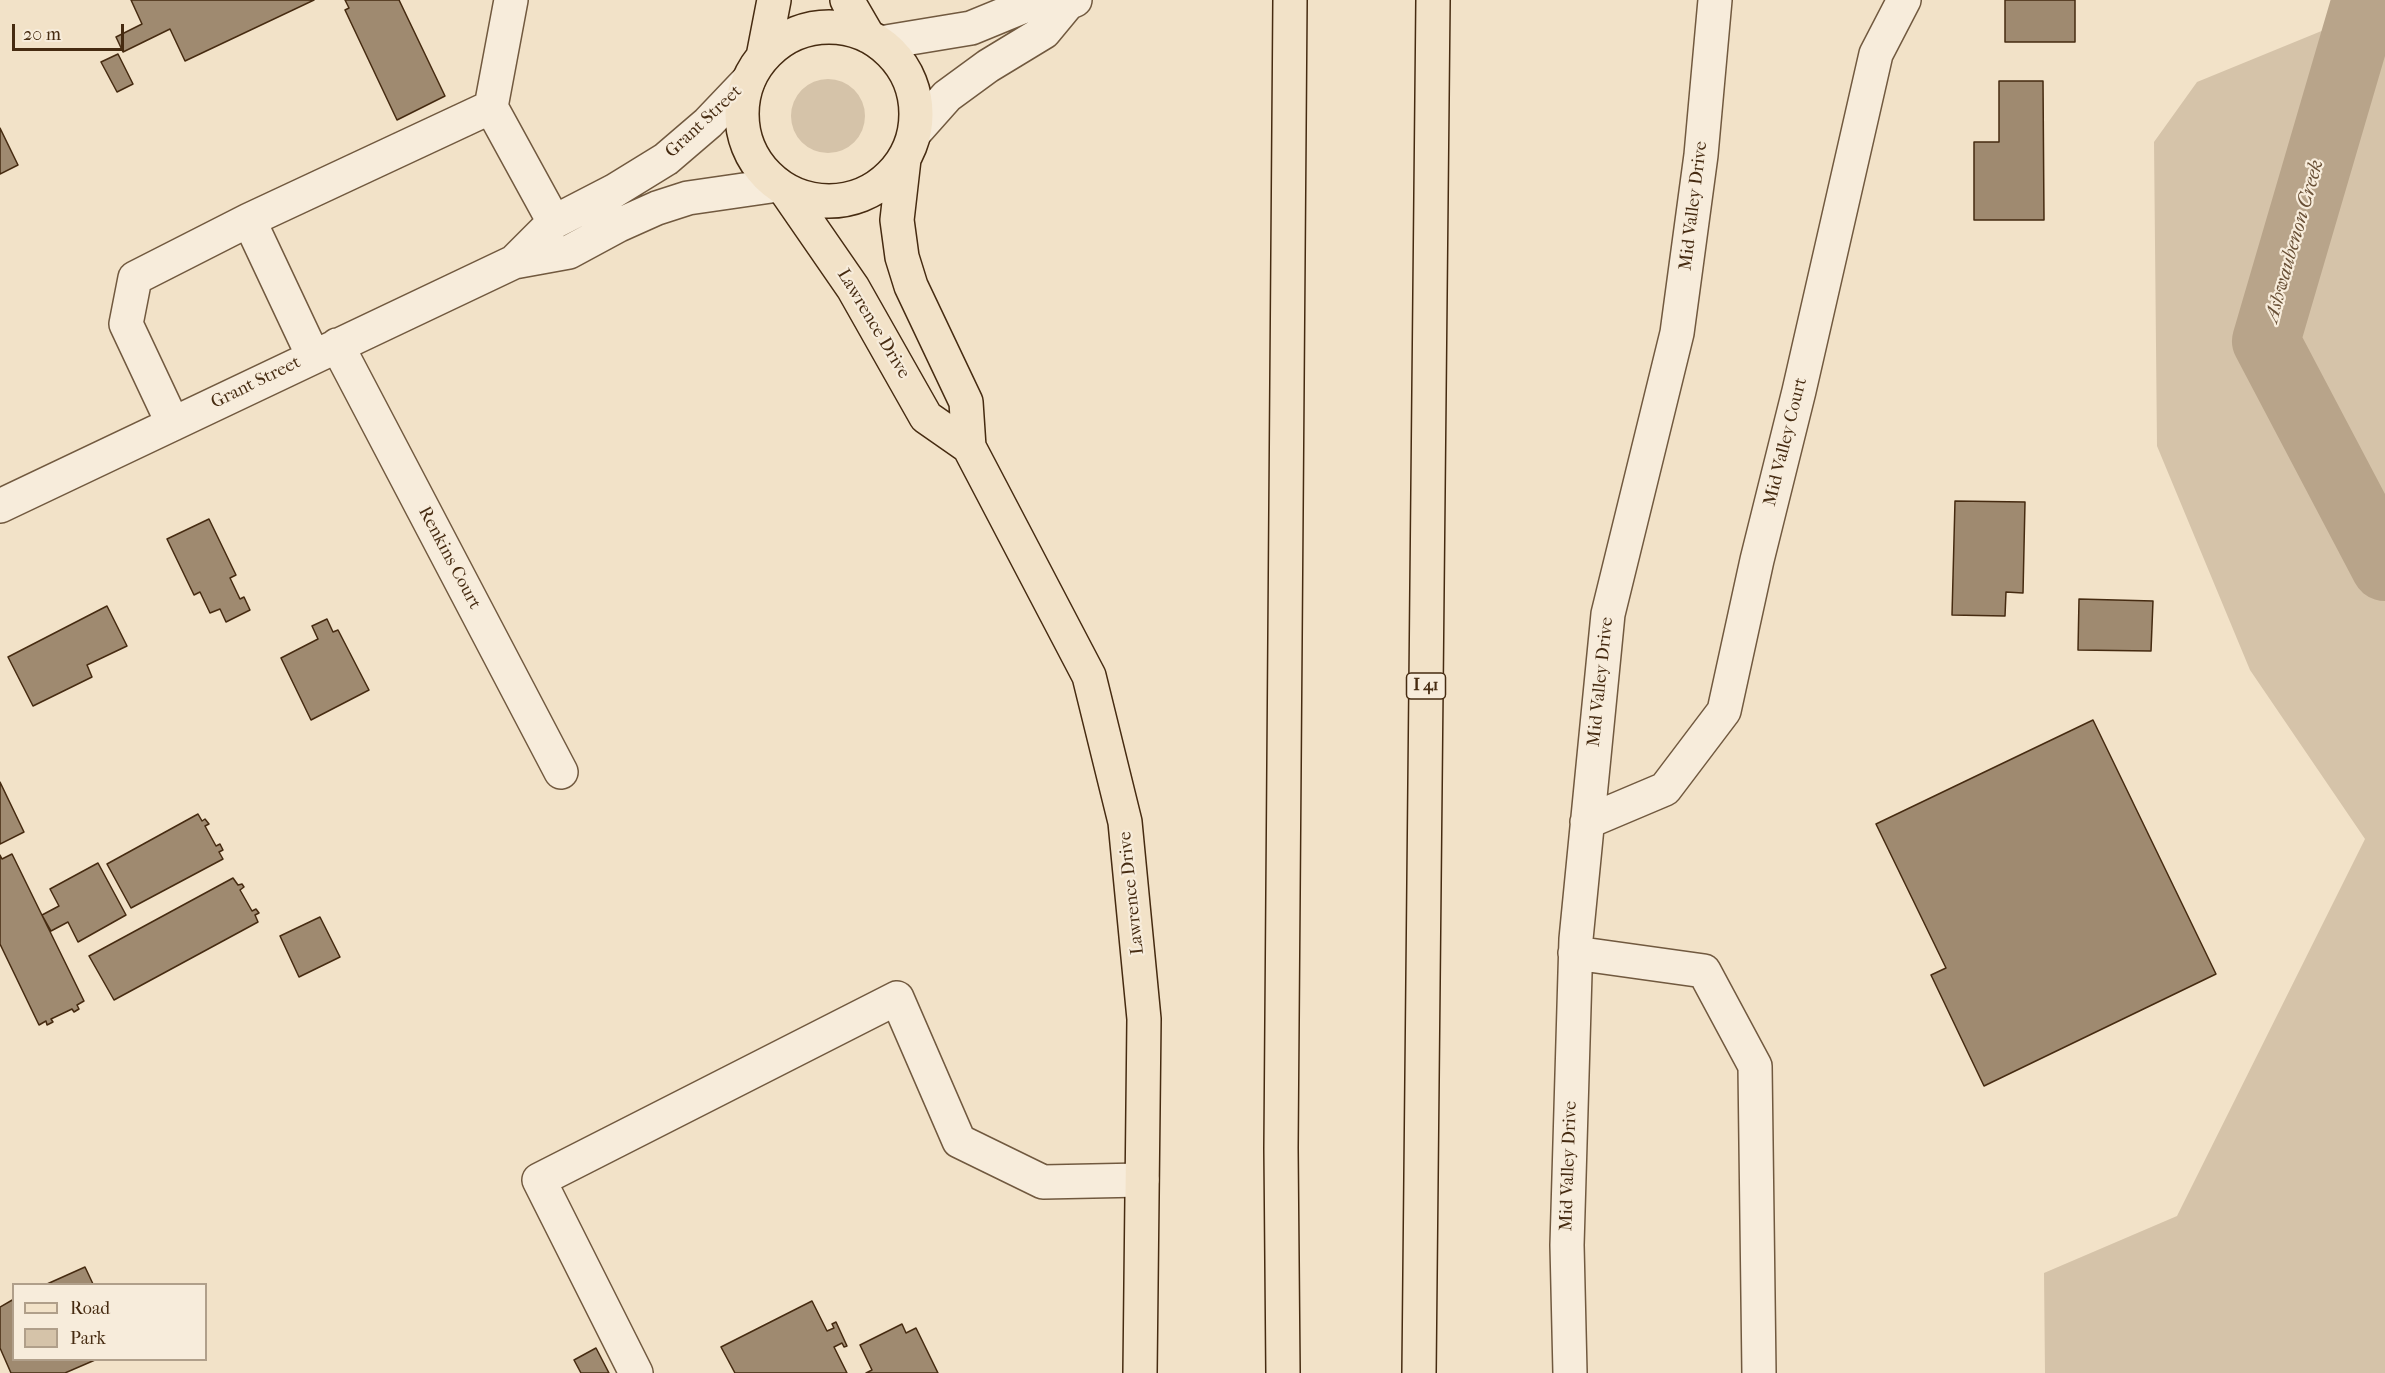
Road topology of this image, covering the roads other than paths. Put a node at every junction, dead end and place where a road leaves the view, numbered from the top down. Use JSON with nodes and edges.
{"nodes":[{"id":1,"x":511,"y":0,"type":"edge"},
{"id":2,"x":774,"y":0,"type":"edge"},
{"id":3,"x":847,"y":0,"type":"edge"},
{"id":4,"x":1433,"y":0,"type":"edge"},
{"id":5,"x":1715,"y":0,"type":"edge"},
{"id":6,"x":1904,"y":0,"type":"edge"},
{"id":7,"x":1071,"y":2,"type":"edge"},
{"id":8,"x":1290,"y":4,"type":"edge"},
{"id":9,"x":874,"y":39,"type":"junction"},
{"id":10,"x":755,"y":69,"type":"junction"},
{"id":11,"x":491,"y":107,"type":"junction"},
{"id":12,"x":909,"y":146,"type":"junction"},
{"id":13,"x":782,"y":188,"type":"junction"},
{"id":14,"x":249,"y":220,"type":"junction"},
{"id":15,"x":554,"y":222,"type":"junction"},
{"id":16,"x":514,"y":262,"type":"junction"},
{"id":17,"x":325,"y":350,"type":"junction"},
{"id":18,"x":172,"y":424,"type":"junction"},
{"id":19,"x":969,"y":447,"type":"junction"},
{"id":20,"x":0,"y":506,"type":"edge"},
{"id":21,"x":561,"y":772,"type":"dead end"},
{"id":22,"x":1587,"y":822,"type":"junction"},
{"id":23,"x":1575,"y":953,"type":"junction"},
{"id":24,"x":1142,"y":1180,"type":"junction"},
{"id":25,"x":636,"y":1373,"type":"edge"},
{"id":26,"x":1140,"y":1373,"type":"edge"},
{"id":27,"x":1283,"y":1373,"type":"edge"},
{"id":28,"x":1419,"y":1373,"type":"edge"},
{"id":29,"x":1570,"y":1373,"type":"edge"},
{"id":30,"x":1759,"y":1373,"type":"edge"}],
"edges":[{"from":1,"to":11,"type":"street"},
{"from":2,"to":10,"type":"main road"},
{"from":3,"to":9,"type":"main road"},
{"from":4,"to":28,"type":"main road","number":"I 41"},
{"from":5,"to":22,"type":"street","name":"Mid Valley Drive"},
{"from":6,"to":22,"type":"street","name":"Mid Valley Court"},
{"from":7,"to":9,"type":"street"},
{"from":7,"to":12,"type":"street"},
{"from":8,"to":27,"type":"main road"},
{"from":9,"to":10,"type":"main road"},
{"from":9,"to":12,"type":"main road"},
{"from":10,"to":13,"type":"main road"},
{"from":10,"to":15,"type":"street","name":"Grant Street"},
{"from":11,"to":14,"type":"street"},
{"from":11,"to":15,"type":"street"},
{"from":12,"to":13,"type":"main road"},
{"from":12,"to":19,"type":"main road","name":"Lawrence Drive"},
{"from":13,"to":16,"type":"street","name":"Grant Street"},
{"from":13,"to":19,"type":"main road","name":"Lawrence Drive"},
{"from":14,"to":17,"type":"street","name":"Renkins Court"},
{"from":14,"to":18,"type":"street"},
{"from":15,"to":16,"type":"street","name":"Grant Street"},
{"from":16,"to":17,"type":"street","name":"Grant Street"},
{"from":17,"to":18,"type":"street","name":"Grant Street"},
{"from":17,"to":21,"type":"street","name":"Renkins Court"},
{"from":18,"to":20,"type":"street","name":"Grant Street"},
{"from":19,"to":24,"type":"main road","name":"Lawrence Drive"},
{"from":22,"to":23,"type":"street","name":"Mid Valley Drive"},
{"from":23,"to":29,"type":"street","name":"Mid Valley Drive"},
{"from":23,"to":30,"type":"street"},
{"from":24,"to":25,"type":"street"},
{"from":24,"to":26,"type":"main road","name":"Lawrence Drive"}]}
